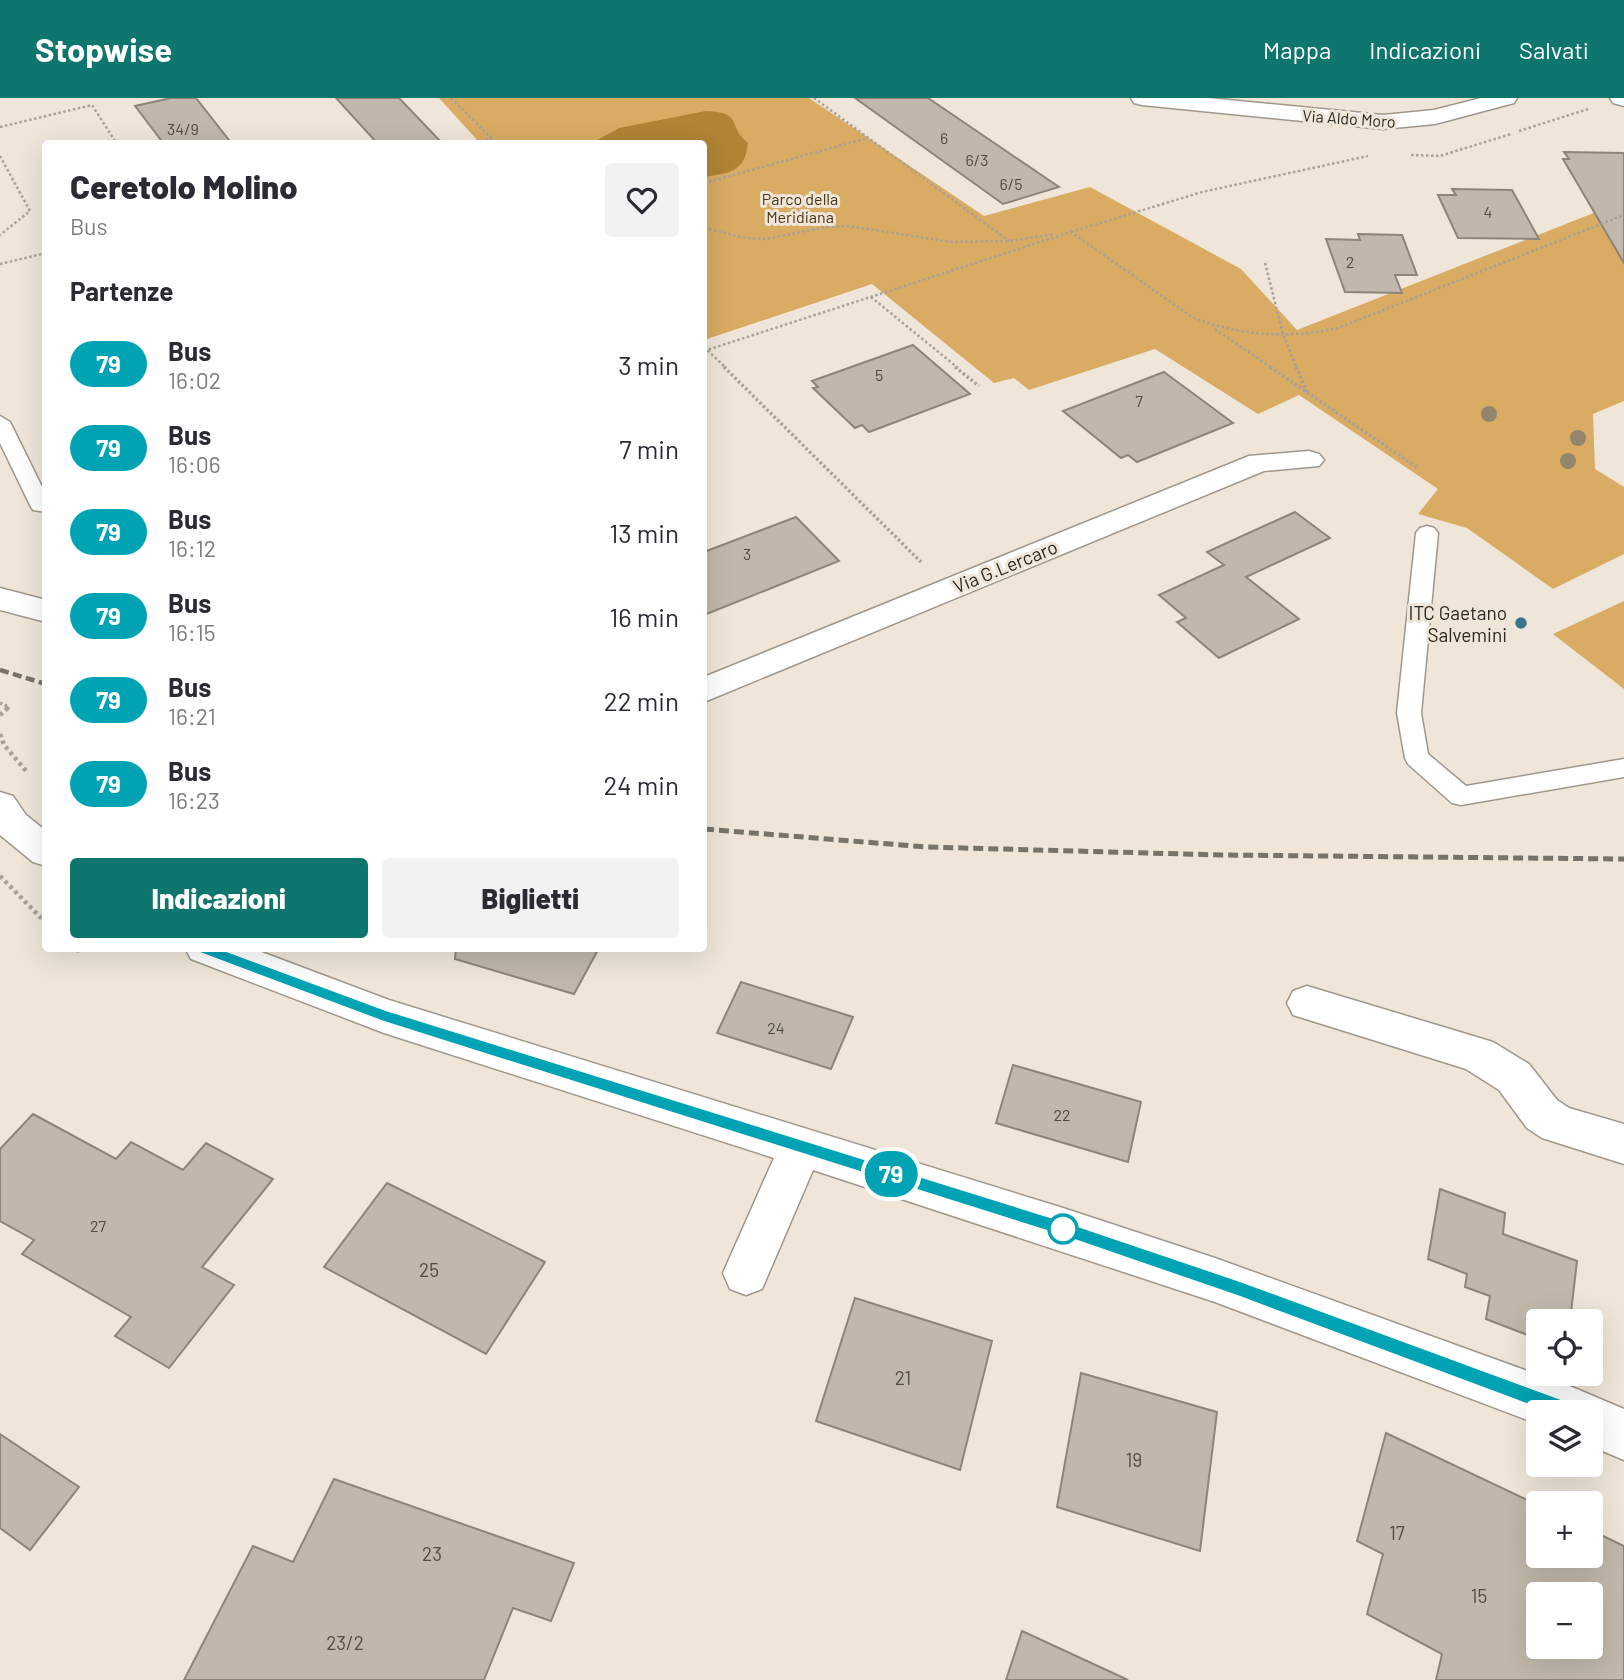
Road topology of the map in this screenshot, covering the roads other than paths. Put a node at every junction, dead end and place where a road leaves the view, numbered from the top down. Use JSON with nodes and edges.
{"nodes":[{"id":1,"x":1142,"y":98,"type":"edge"},
{"id":2,"x":1506,"y":98,"type":"edge"},
{"id":3,"x":1474,"y":102,"type":"edge"},
{"id":4,"x":0,"y":422,"type":"edge"},
{"id":5,"x":1310,"y":460,"type":"dead end"},
{"id":6,"x":42,"y":505,"type":"edge"},
{"id":7,"x":1427,"y":533,"type":"dead end"},
{"id":8,"x":0,"y":599,"type":"edge"},
{"id":9,"x":42,"y":610,"type":"edge"},
{"id":10,"x":707,"y":689,"type":"edge"},
{"id":11,"x":1624,"y":768,"type":"edge"},
{"id":12,"x":0,"y":806,"type":"edge"},
{"id":13,"x":42,"y":849,"type":"edge"},
{"id":14,"x":216,"y":952,"type":"edge"},
{"id":15,"x":1307,"y":1003,"type":"dead end"},
{"id":16,"x":1624,"y":1144,"type":"edge"},
{"id":17,"x":801,"y":1146,"type":"junction"},
{"id":18,"x":746,"y":1273,"type":"dead end"},
{"id":19,"x":1539,"y":1400,"type":"edge"},
{"id":20,"x":1603,"y":1425,"type":"edge"},
{"id":21,"x":1624,"y":1435,"type":"edge"}],
"edges":[{"from":1,"to":3,"type":"street","name":"Via Aldo Moro"},
{"from":2,"to":3,"type":"street","name":"Via Aldo Moro"},
{"from":4,"to":6,"type":"lane"},
{"from":5,"to":10,"type":"street","name":"Via G.Lercaro"},
{"from":7,"to":11,"type":"lane"},
{"from":8,"to":9,"type":"street"},
{"from":12,"to":13,"type":"street"},
{"from":14,"to":17,"type":"street"},
{"from":15,"to":16,"type":"street"},
{"from":17,"to":18,"type":"street"},
{"from":17,"to":19,"type":"street"},
{"from":20,"to":21,"type":"street"}]}
